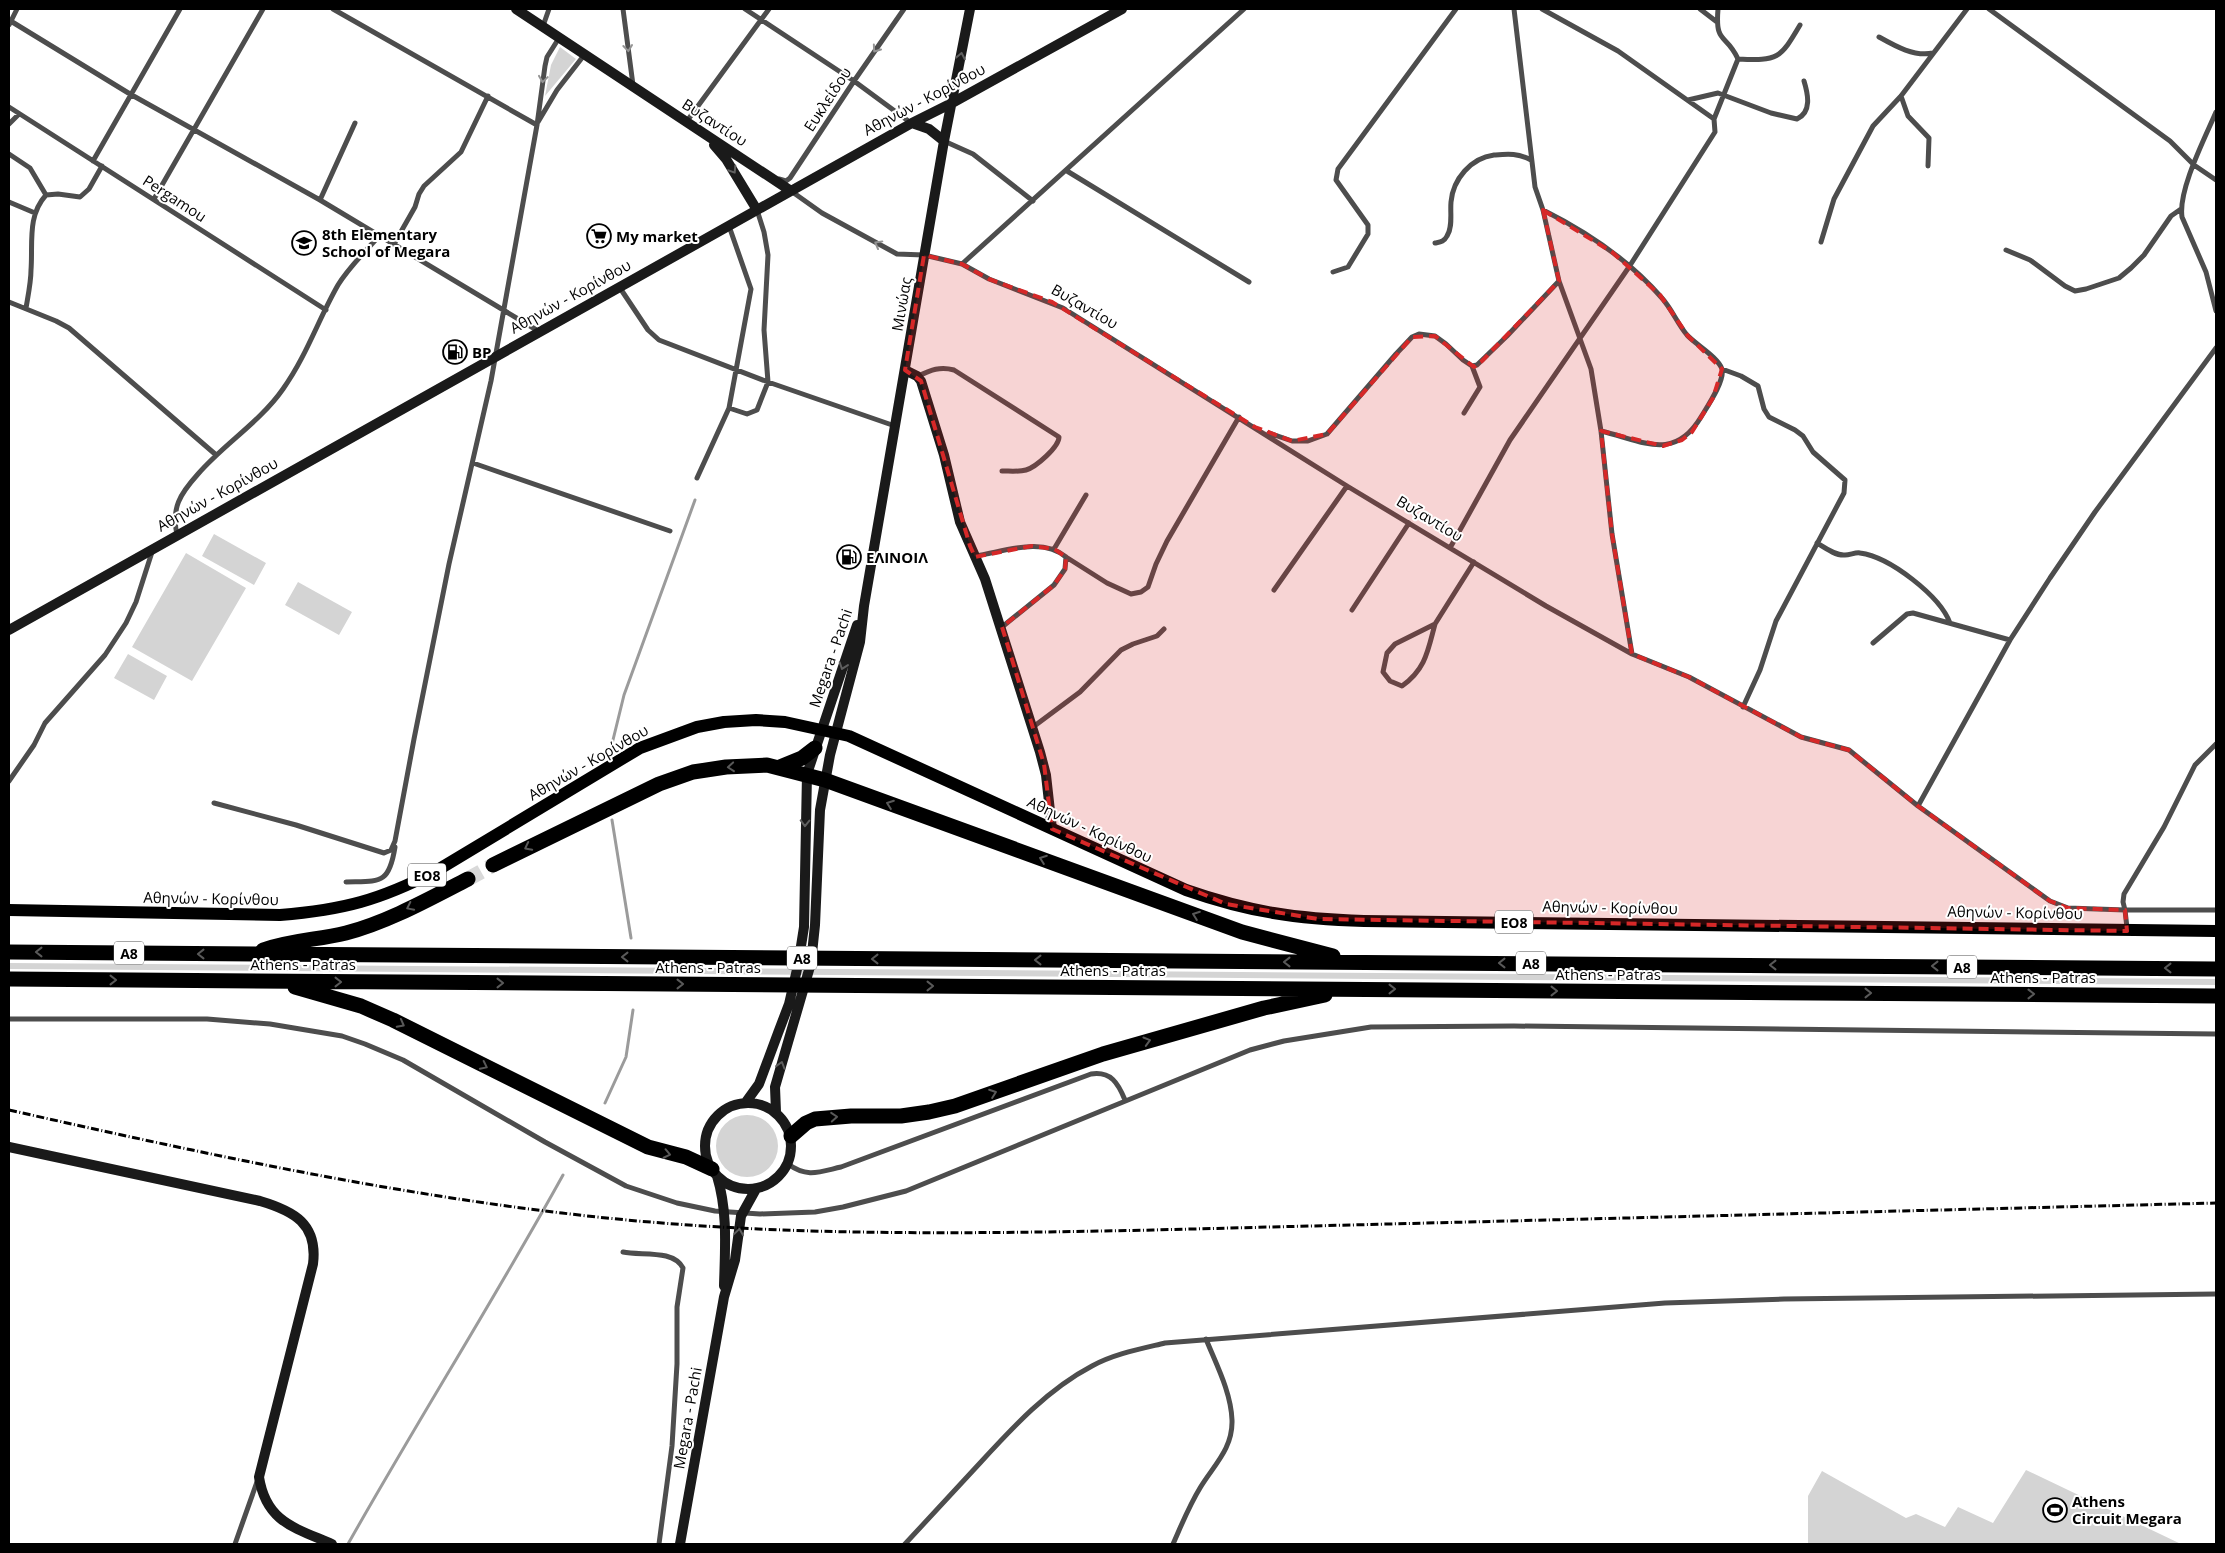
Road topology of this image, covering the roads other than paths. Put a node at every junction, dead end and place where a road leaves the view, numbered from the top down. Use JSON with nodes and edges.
{"nodes":[{"id":1,"x":17,"y":9,"type":"edge"},
{"id":2,"x":180,"y":9,"type":"edge"},
{"id":3,"x":263,"y":9,"type":"edge"},
{"id":4,"x":333,"y":9,"type":"edge"},
{"id":5,"x":516,"y":9,"type":"edge"},
{"id":6,"x":548,"y":9,"type":"edge"},
{"id":7,"x":623,"y":9,"type":"edge"},
{"id":8,"x":745,"y":9,"type":"edge"},
{"id":9,"x":769,"y":9,"type":"edge"},
{"id":10,"x":904,"y":9,"type":"edge"},
{"id":11,"x":970,"y":9,"type":"edge"},
{"id":12,"x":1122,"y":9,"type":"edge"},
{"id":13,"x":1242,"y":9,"type":"edge"},
{"id":14,"x":1456,"y":9,"type":"edge"},
{"id":15,"x":1514,"y":9,"type":"edge"},
{"id":16,"x":1542,"y":9,"type":"edge"},
{"id":17,"x":1700,"y":9,"type":"edge"},
{"id":18,"x":1718,"y":9,"type":"edge"},
{"id":19,"x":1967,"y":9,"type":"edge"},
{"id":20,"x":1990,"y":9,"type":"edge"},
{"id":21,"x":761,"y":20,"type":"junction"},
{"id":22,"x":9,"y":22,"type":"edge"},
{"id":23,"x":1717,"y":22,"type":"junction"},
{"id":24,"x":1800,"y":25,"type":"dead end"},
{"id":25,"x":543,"y":27,"type":"junction"},
{"id":26,"x":559,"y":37,"type":"junction"},
{"id":27,"x":1879,"y":37,"type":"dead end"},
{"id":28,"x":1933,"y":53,"type":"junction"},
{"id":29,"x":584,"y":54,"type":"junction"},
{"id":30,"x":1738,"y":59,"type":"junction"},
{"id":31,"x":854,"y":81,"type":"junction"},
{"id":32,"x":1804,"y":82,"type":"dead end"},
{"id":33,"x":633,"y":87,"type":"junction"},
{"id":34,"x":130,"y":94,"type":"junction"},
{"id":35,"x":1725,"y":94,"type":"junction"},
{"id":36,"x":488,"y":96,"type":"junction"},
{"id":37,"x":1901,"y":96,"type":"junction"},
{"id":38,"x":1688,"y":100,"type":"junction"},
{"id":39,"x":952,"y":103,"type":"junction"},
{"id":40,"x":9,"y":107,"type":"edge"},
{"id":41,"x":2216,"y":112,"type":"edge"},
{"id":42,"x":19,"y":114,"type":"junction"},
{"id":43,"x":1714,"y":119,"type":"junction"},
{"id":44,"x":686,"y":122,"type":"junction"},
{"id":45,"x":355,"y":123,"type":"dead end"},
{"id":46,"x":912,"y":123,"type":"junction"},
{"id":47,"x":9,"y":124,"type":"edge"},
{"id":48,"x":537,"y":125,"type":"junction"},
{"id":49,"x":194,"y":130,"type":"junction"},
{"id":50,"x":705,"y":134,"type":"junction"},
{"id":51,"x":944,"y":141,"type":"junction"},
{"id":52,"x":9,"y":154,"type":"edge"},
{"id":53,"x":1531,"y":160,"type":"junction"},
{"id":54,"x":93,"y":161,"type":"junction"},
{"id":55,"x":2194,"y":165,"type":"junction"},
{"id":56,"x":102,"y":166,"type":"junction"},
{"id":57,"x":1928,"y":166,"type":"dead end"},
{"id":58,"x":1067,"y":171,"type":"junction"},
{"id":59,"x":763,"y":172,"type":"junction"},
{"id":60,"x":2216,"y":180,"type":"edge"},
{"id":61,"x":791,"y":191,"type":"junction"},
{"id":62,"x":46,"y":195,"type":"junction"},
{"id":63,"x":154,"y":199,"type":"junction"},
{"id":64,"x":320,"y":200,"type":"junction"},
{"id":65,"x":1033,"y":201,"type":"junction"},
{"id":66,"x":9,"y":202,"type":"edge"},
{"id":67,"x":2180,"y":208,"type":"junction"},
{"id":68,"x":757,"y":210,"type":"junction"},
{"id":69,"x":1543,"y":210,"type":"junction"},
{"id":70,"x":35,"y":213,"type":"junction"},
{"id":71,"x":729,"y":226,"type":"junction"},
{"id":72,"x":379,"y":236,"type":"junction"},
{"id":73,"x":1822,"y":242,"type":"dead end"},
{"id":74,"x":1435,"y":243,"type":"dead end"},
{"id":75,"x":394,"y":244,"type":"junction"},
{"id":76,"x":2006,"y":250,"type":"dead end"},
{"id":77,"x":924,"y":255,"type":"junction"},
{"id":78,"x":962,"y":264,"type":"junction"},
{"id":79,"x":1629,"y":267,"type":"junction"},
{"id":80,"x":1333,"y":272,"type":"dead end"},
{"id":81,"x":1559,"y":281,"type":"junction"},
{"id":82,"x":1249,"y":282,"type":"dead end"},
{"id":83,"x":620,"y":287,"type":"junction"},
{"id":84,"x":9,"y":302,"type":"edge"},
{"id":85,"x":26,"y":308,"type":"junction"},
{"id":86,"x":502,"y":309,"type":"junction"},
{"id":87,"x":326,"y":310,"type":"junction"},
{"id":88,"x":2216,"y":311,"type":"edge"},
{"id":89,"x":540,"y":332,"type":"junction"},
{"id":90,"x":1580,"y":340,"type":"junction"},
{"id":91,"x":2216,"y":348,"type":"edge"},
{"id":92,"x":495,"y":357,"type":"junction"},
{"id":93,"x":1472,"y":366,"type":"junction"},
{"id":94,"x":1722,"y":369,"type":"junction"},
{"id":95,"x":736,"y":370,"type":"junction"},
{"id":96,"x":905,"y":370,"type":"junction"},
{"id":97,"x":917,"y":376,"type":"junction"},
{"id":98,"x":768,"y":382,"type":"junction"},
{"id":99,"x":728,"y":408,"type":"junction"},
{"id":100,"x":1464,"y":413,"type":"dead end"},
{"id":101,"x":1239,"y":417,"type":"junction"},
{"id":102,"x":895,"y":426,"type":"junction"},
{"id":103,"x":1254,"y":427,"type":"junction"},
{"id":104,"x":1601,"y":431,"type":"junction"},
{"id":105,"x":215,"y":454,"type":"junction"},
{"id":106,"x":473,"y":463,"type":"junction"},
{"id":107,"x":1002,"y":471,"type":"dead end"},
{"id":108,"x":697,"y":478,"type":"dead end"},
{"id":109,"x":1347,"y":486,"type":"junction"},
{"id":110,"x":1086,"y":495,"type":"dead end"},
{"id":111,"x":1409,"y":523,"type":"junction"},
{"id":112,"x":670,"y":531,"type":"dead end"},
{"id":113,"x":177,"y":535,"type":"junction"},
{"id":114,"x":1817,"y":543,"type":"junction"},
{"id":115,"x":1450,"y":548,"type":"junction"},
{"id":116,"x":153,"y":549,"type":"junction"},
{"id":117,"x":1054,"y":549,"type":"junction"},
{"id":118,"x":975,"y":556,"type":"junction"},
{"id":119,"x":1066,"y":557,"type":"junction"},
{"id":120,"x":1474,"y":562,"type":"junction"},
{"id":121,"x":1274,"y":590,"type":"dead end"},
{"id":122,"x":864,"y":606,"type":"junction"},
{"id":123,"x":1352,"y":610,"type":"dead end"},
{"id":124,"x":1950,"y":623,"type":"junction"},
{"id":125,"x":1434,"y":624,"type":"junction"},
{"id":126,"x":1002,"y":627,"type":"junction"},
{"id":127,"x":9,"y":630,"type":"edge"},
{"id":128,"x":1164,"y":630,"type":"dead end"},
{"id":129,"x":2010,"y":640,"type":"junction"},
{"id":130,"x":1873,"y":643,"type":"dead end"},
{"id":131,"x":1632,"y":654,"type":"junction"},
{"id":132,"x":1743,"y":707,"type":"junction"},
{"id":133,"x":1032,"y":728,"type":"junction"},
{"id":134,"x":2216,"y":744,"type":"edge"},
{"id":135,"x":815,"y":748,"type":"junction"},
{"id":136,"x":780,"y":767,"type":"junction"},
{"id":137,"x":807,"y":774,"type":"junction"},
{"id":138,"x":825,"y":780,"type":"junction"},
{"id":139,"x":9,"y":782,"type":"edge"},
{"id":140,"x":214,"y":803,"type":"dead end"},
{"id":141,"x":1918,"y":806,"type":"junction"},
{"id":142,"x":1052,"y":829,"type":"junction"},
{"id":143,"x":396,"y":842,"type":"junction"},
{"id":144,"x":493,"y":865,"type":"tunnel mouth"},
{"id":145,"x":468,"y":879,"type":"tunnel mouth"},
{"id":146,"x":346,"y":882,"type":"dead end"},
{"id":147,"x":9,"y":910,"type":"edge"},
{"id":148,"x":2125,"y":910,"type":"junction"},
{"id":149,"x":2216,"y":910,"type":"edge"},
{"id":150,"x":2127,"y":931,"type":"junction"},
{"id":151,"x":2216,"y":931,"type":"edge"},
{"id":152,"x":9,"y":952,"type":"edge"},
{"id":153,"x":250,"y":954,"type":"junction"},
{"id":154,"x":1354,"y":962,"type":"junction"},
{"id":155,"x":2216,"y":968,"type":"edge"},
{"id":156,"x":9,"y":979,"type":"edge"},
{"id":157,"x":271,"y":981,"type":"junction"},
{"id":158,"x":1343,"y":989,"type":"junction"},
{"id":159,"x":2216,"y":996,"type":"edge"},
{"id":160,"x":9,"y":1019,"type":"edge"},
{"id":161,"x":2216,"y":1034,"type":"edge"},
{"id":162,"x":1125,"y":1100,"type":"junction"},
{"id":163,"x":746,"y":1102,"type":"junction"},
{"id":164,"x":776,"y":1112,"type":"junction"},
{"id":165,"x":791,"y":1136,"type":"junction"},
{"id":166,"x":9,"y":1147,"type":"edge"},
{"id":167,"x":788,"y":1164,"type":"junction"},
{"id":168,"x":714,"y":1172,"type":"junction"},
{"id":169,"x":756,"y":1189,"type":"junction"},
{"id":170,"x":623,"y":1252,"type":"dead end"},
{"id":171,"x":2216,"y":1294,"type":"edge"},
{"id":172,"x":724,"y":1297,"type":"junction"},
{"id":173,"x":1206,"y":1339,"type":"junction"},
{"id":174,"x":259,"y":1478,"type":"junction"},
{"id":175,"x":234,"y":1544,"type":"edge"},
{"id":176,"x":332,"y":1544,"type":"edge"},
{"id":177,"x":659,"y":1544,"type":"edge"},
{"id":178,"x":680,"y":1544,"type":"edge"},
{"id":179,"x":905,"y":1544,"type":"edge"},
{"id":180,"x":1173,"y":1544,"type":"edge"}],
"edges":[{"from":1,"to":22,"type":"street"},
{"from":2,"to":34,"type":"street"},
{"from":3,"to":49,"type":"street"},
{"from":4,"to":36,"type":"street"},
{"from":5,"to":25,"type":"main road","name":"Βυζαντίου"},
{"from":6,"to":25,"type":"street"},
{"from":7,"to":33,"type":"street","one_way":true},
{"from":8,"to":21,"type":"street"},
{"from":9,"to":21,"type":"street"},
{"from":10,"to":31,"type":"street","name":"Ευκλείδου","one_way":true},
{"from":39,"to":11,"type":"main road","name":"Μινώας","one_way":true},
{"from":12,"to":39,"type":"main road","name":"Αθηνών - Κορίνθου"},
{"from":13,"to":58,"type":"street"},
{"from":14,"to":80,"type":"street"},
{"from":15,"to":53,"type":"street"},
{"from":16,"to":38,"type":"street"},
{"from":17,"to":23,"type":"street"},
{"from":18,"to":23,"type":"street"},
{"from":19,"to":28,"type":"street"},
{"from":20,"to":55,"type":"street"},
{"from":21,"to":31,"type":"street"},
{"from":21,"to":44,"type":"street"},
{"from":22,"to":34,"type":"street"},
{"from":23,"to":30,"type":"street"},
{"from":24,"to":30,"type":"street"},
{"from":25,"to":26,"type":"main road","name":"Βυζαντίου"},
{"from":26,"to":29,"type":"main road","name":"Βυζαντίου"},
{"from":26,"to":48,"type":"street","one_way":true},
{"from":27,"to":28,"type":"street"},
{"from":28,"to":37,"type":"street"},
{"from":29,"to":33,"type":"main road","name":"Βυζαντίου"},
{"from":29,"to":48,"type":"street"},
{"from":30,"to":35,"type":"street"},
{"from":31,"to":46,"type":"street"},
{"from":31,"to":59,"type":"street","name":"Ευκλείδου"},
{"from":32,"to":35,"type":"street"},
{"from":33,"to":44,"type":"main road","name":"Βυζαντίου"},
{"from":34,"to":49,"type":"street"},
{"from":34,"to":54,"type":"street"},
{"from":35,"to":38,"type":"street"},
{"from":35,"to":43,"type":"street"},
{"from":36,"to":48,"type":"street"},
{"from":36,"to":75,"type":"street"},
{"from":37,"to":57,"type":"street"},
{"from":37,"to":73,"type":"street"},
{"from":38,"to":43,"type":"street"},
{"from":39,"to":46,"type":"main road","name":"Αθηνών - Κορίνθου"},
{"from":39,"to":51,"type":"main road","name":"Μινώας"},
{"from":40,"to":42,"type":"street","name":"Pergamou"},
{"from":41,"to":55,"type":"street"},
{"from":42,"to":47,"type":"street"},
{"from":42,"to":54,"type":"street","name":"Pergamou"},
{"from":43,"to":79,"type":"street"},
{"from":44,"to":50,"type":"main road","name":"Βυζαντίου"},
{"from":45,"to":64,"type":"street"},
{"from":46,"to":51,"type":"main road"},
{"from":46,"to":61,"type":"main road","name":"Αθηνών - Κορίνθου"},
{"from":48,"to":86,"type":"street"},
{"from":49,"to":63,"type":"street"},
{"from":49,"to":64,"type":"street"},
{"from":50,"to":59,"type":"main road","name":"Βυζαντίου"},
{"from":50,"to":68,"type":"main road","one_way":true},
{"from":51,"to":65,"type":"street"},
{"from":51,"to":77,"type":"main road","name":"Μινώας"},
{"from":52,"to":62,"type":"street"},
{"from":53,"to":69,"type":"street"},
{"from":53,"to":74,"type":"street"},
{"from":54,"to":56,"type":"street","name":"Pergamou"},
{"from":55,"to":60,"type":"street"},
{"from":55,"to":67,"type":"street"},
{"from":56,"to":62,"type":"street"},
{"from":56,"to":63,"type":"street","name":"Pergamou"},
{"from":58,"to":65,"type":"street"},
{"from":58,"to":82,"type":"street"},
{"from":59,"to":61,"type":"main road","name":"Βυζαντίου"},
{"from":61,"to":68,"type":"main road","name":"Αθηνών - Κορίνθου"},
{"from":77,"to":61,"type":"street","name":"Βυζαντίου","one_way":true},
{"from":62,"to":70,"type":"street"},
{"from":63,"to":87,"type":"street","name":"Pergamou"},
{"from":64,"to":72,"type":"street"},
{"from":65,"to":78,"type":"street"},
{"from":66,"to":70,"type":"street"},
{"from":67,"to":76,"type":"street"},
{"from":67,"to":88,"type":"street"},
{"from":68,"to":71,"type":"main road","name":"Αθηνών - Κορίνθου"},
{"from":68,"to":98,"type":"street"},
{"from":69,"to":79,"type":"street"},
{"from":69,"to":81,"type":"street"},
{"from":70,"to":85,"type":"street"},
{"from":71,"to":83,"type":"main road","name":"Αθηνών - Κορίνθου"},
{"from":71,"to":95,"type":"street"},
{"from":72,"to":75,"type":"street"},
{"from":72,"to":87,"type":"street"},
{"from":75,"to":86,"type":"street"},
{"from":77,"to":78,"type":"street","name":"Βυζαντίου"},
{"from":77,"to":96,"type":"main road","name":"Μινώας"},
{"from":78,"to":101,"type":"street","name":"Βυζαντίου"},
{"from":79,"to":90,"type":"street"},
{"from":79,"to":94,"type":"street"},
{"from":81,"to":90,"type":"street"},
{"from":81,"to":93,"type":"street"},
{"from":83,"to":89,"type":"main road","name":"Αθηνών - Κορίνθου"},
{"from":83,"to":95,"type":"street"},
{"from":84,"to":85,"type":"street"},
{"from":85,"to":105,"type":"street"},
{"from":86,"to":89,"type":"street"},
{"from":86,"to":92,"type":"street"},
{"from":87,"to":105,"type":"street"},
{"from":89,"to":92,"type":"main road","name":"Αθηνών - Κορίνθου"},
{"from":90,"to":104,"type":"street"},
{"from":90,"to":115,"type":"street"},
{"from":91,"to":129,"type":"street"},
{"from":92,"to":106,"type":"street"},
{"from":92,"to":113,"type":"main road","name":"Αθηνών - Κορίνθου"},
{"from":93,"to":100,"type":"street"},
{"from":93,"to":103,"type":"street"},
{"from":94,"to":104,"type":"street"},
{"from":94,"to":114,"type":"street"},
{"from":95,"to":98,"type":"street"},
{"from":95,"to":99,"type":"street"},
{"from":96,"to":97,"type":"main road"},
{"from":96,"to":102,"type":"main road","name":"Μινώας"},
{"from":97,"to":107,"type":"street"},
{"from":97,"to":118,"type":"main road"},
{"from":98,"to":99,"type":"street"},
{"from":98,"to":102,"type":"street"},
{"from":99,"to":108,"type":"street"},
{"from":101,"to":103,"type":"street","name":"Βυζαντίου"},
{"from":101,"to":119,"type":"street"},
{"from":102,"to":122,"type":"main road","name":"Μινώας"},
{"from":103,"to":109,"type":"street","name":"Βυζαντίου"},
{"from":104,"to":131,"type":"street"},
{"from":105,"to":113,"type":"street"},
{"from":106,"to":112,"type":"street"},
{"from":106,"to":143,"type":"street"},
{"from":109,"to":111,"type":"street","name":"Βυζαντίου"},
{"from":109,"to":121,"type":"street"},
{"from":110,"to":117,"type":"street"},
{"from":111,"to":115,"type":"street","name":"Βυζαντίου"},
{"from":111,"to":123,"type":"street"},
{"from":113,"to":116,"type":"main road","name":"Αθηνών - Κορίνθου"},
{"from":114,"to":124,"type":"street"},
{"from":114,"to":132,"type":"street"},
{"from":115,"to":120,"type":"street","name":"Βυζαντίου"},
{"from":116,"to":127,"type":"main road","name":"Αθηνών - Κορίνθου"},
{"from":116,"to":139,"type":"street"},
{"from":117,"to":118,"type":"street"},
{"from":117,"to":119,"type":"street"},
{"from":118,"to":126,"type":"main road"},
{"from":119,"to":126,"type":"street"},
{"from":120,"to":125,"type":"street"},
{"from":120,"to":131,"type":"street","name":"Βυζαντίου"},
{"from":122,"to":135,"type":"main road","name":"Megara - Pachi","one_way":true},
{"from":122,"to":138,"type":"main road","name":"Megara - Pachi"},
{"from":124,"to":129,"type":"street"},
{"from":124,"to":130,"type":"street"},
{"from":125,"to":125,"type":"street"},
{"from":126,"to":133,"type":"main road"},
{"from":128,"to":133,"type":"street"},
{"from":129,"to":141,"type":"street"},
{"from":131,"to":132,"type":"street","name":"Βυζαντίου"},
{"from":132,"to":141,"type":"street","name":"Βυζαντίου"},
{"from":133,"to":142,"type":"main road"},
{"from":134,"to":148,"type":"street"},
{"from":135,"to":136,"type":"highway"},
{"from":135,"to":137,"type":"main road","name":"Megara - Pachi"},
{"from":136,"to":137,"type":"highway"},
{"from":136,"to":144,"type":"highway","one_way":true},
{"from":137,"to":138,"type":"highway"},
{"from":137,"to":163,"type":"main road","name":"Megara - Pachi","one_way":true},
{"from":154,"to":138,"type":"highway","one_way":true},
{"from":164,"to":138,"type":"main road","name":"Megara - Pachi","one_way":true},
{"from":140,"to":143,"type":"street"},
{"from":141,"to":148,"type":"street","name":"Βυζαντίου"},
{"from":142,"to":147,"type":"main road","name":"Αθηνών - Κορίνθου","number":"ΕΟ8"},
{"from":142,"to":150,"type":"main road","name":"Αθηνών - Κορίνθου","number":"ΕΟ8"},
{"from":143,"to":146,"type":"street"},
{"from":145,"to":153,"type":"highway","one_way":true},
{"from":148,"to":149,"type":"street","name":"Βυζαντίου"},
{"from":148,"to":150,"type":"street"},
{"from":150,"to":151,"type":"main road","name":"Αθηνών - Κορίνθου","number":"ΕΟ8"},
{"from":153,"to":152,"type":"highway","name":"Athens - Patras","number":"Α8","one_way":true},
{"from":154,"to":153,"type":"highway","name":"Athens - Patras","number":"Α8","one_way":true},
{"from":155,"to":154,"type":"highway","name":"Athens - Patras","number":"Α8","one_way":true},
{"from":156,"to":157,"type":"highway","name":"Athens - Patras","number":"Α8","one_way":true},
{"from":157,"to":158,"type":"highway","name":"Athens - Patras","number":"Α8","one_way":true},
{"from":157,"to":168,"type":"highway","one_way":true},
{"from":158,"to":159,"type":"highway","name":"Athens - Patras","number":"Α8","one_way":true},
{"from":165,"to":158,"type":"highway","one_way":true},
{"from":160,"to":162,"type":"street"},
{"from":161,"to":162,"type":"street"},
{"from":162,"to":167,"type":"street"},
{"from":163,"to":164,"type":"main road"},
{"from":163,"to":168,"type":"main road"},
{"from":164,"to":165,"type":"main road"},
{"from":165,"to":167,"type":"main road"},
{"from":166,"to":174,"type":"main road"},
{"from":167,"to":169,"type":"main road"},
{"from":168,"to":169,"type":"main road"},
{"from":168,"to":172,"type":"main road","name":"Megara - Pachi"},
{"from":172,"to":169,"type":"main road","name":"Megara - Pachi","one_way":true},
{"from":170,"to":177,"type":"street"},
{"from":171,"to":173,"type":"street"},
{"from":172,"to":178,"type":"main road","name":"Megara - Pachi"},
{"from":173,"to":179,"type":"street"},
{"from":173,"to":180,"type":"street"},
{"from":174,"to":175,"type":"street"},
{"from":174,"to":176,"type":"main road"}]}
